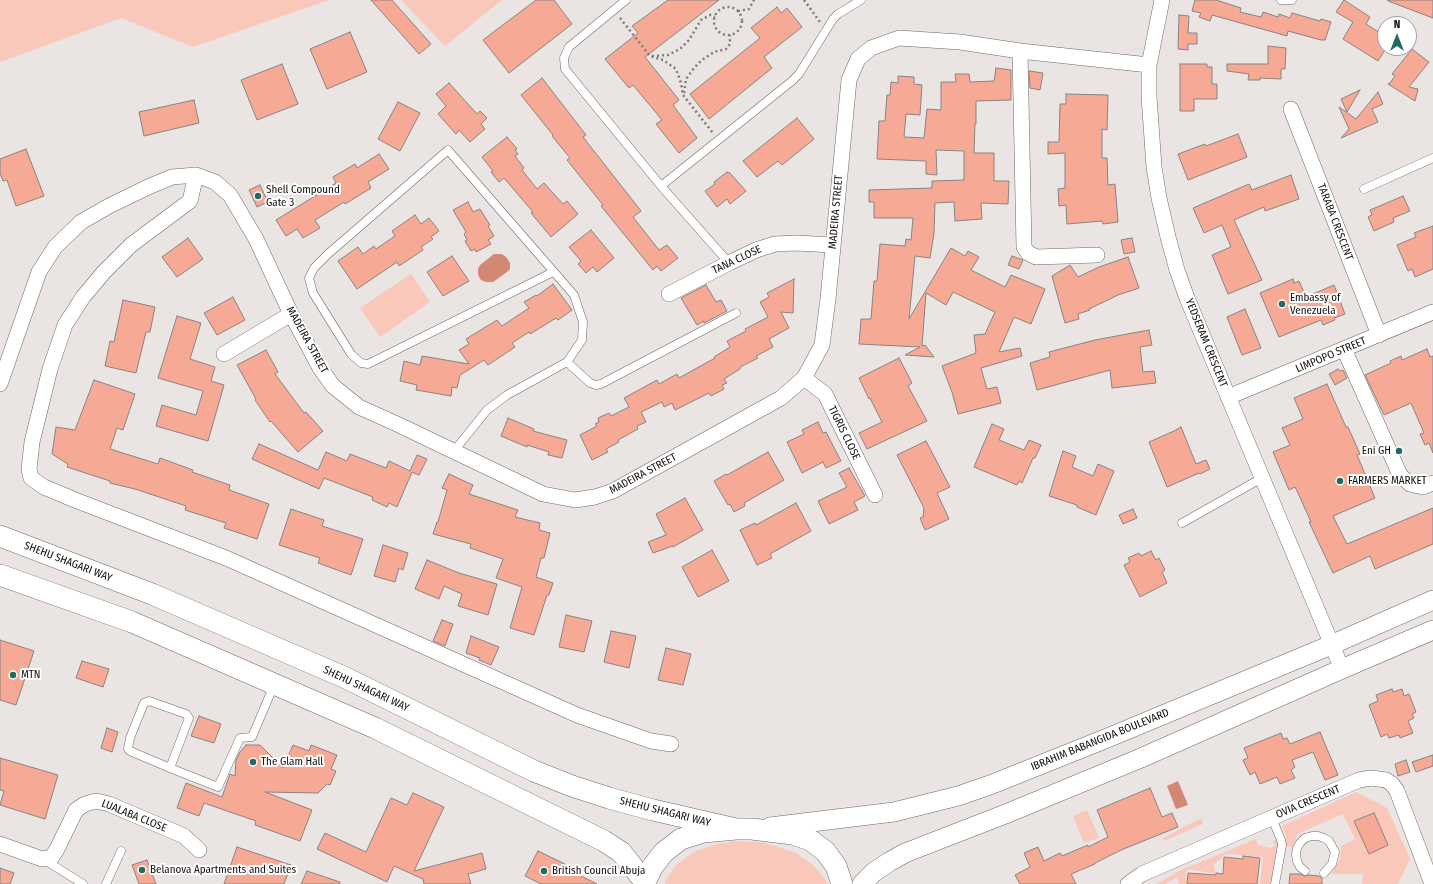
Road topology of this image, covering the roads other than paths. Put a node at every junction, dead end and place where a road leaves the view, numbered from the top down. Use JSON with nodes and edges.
{"nodes":[{"id":1,"x":626,"y":0,"type":"edge"},
{"id":2,"x":861,"y":0,"type":"edge"},
{"id":3,"x":1162,"y":0,"type":"edge"},
{"id":4,"x":1281,"y":0,"type":"edge"},
{"id":5,"x":1292,"y":0,"type":"edge"},
{"id":6,"x":1020,"y":51,"type":"junction"},
{"id":7,"x":1150,"y":65,"type":"junction"},
{"id":8,"x":1291,"y":109,"type":"dead end"},
{"id":9,"x":1433,"y":158,"type":"edge"},
{"id":10,"x":196,"y":175,"type":"junction"},
{"id":11,"x":661,"y":186,"type":"junction"},
{"id":12,"x":1364,"y":189,"type":"dead end"},
{"id":13,"x":833,"y":245,"type":"junction"},
{"id":14,"x":1097,"y":255,"type":"dead end"},
{"id":15,"x":729,"y":263,"type":"junction"},
{"id":16,"x":553,"y":272,"type":"junction"},
{"id":17,"x":669,"y":294,"type":"dead end"},
{"id":18,"x":1433,"y":312,"type":"edge"},
{"id":19,"x":736,"y":313,"type":"dead end"},
{"id":20,"x":291,"y":314,"type":"junction"},
{"id":21,"x":1379,"y":335,"type":"junction"},
{"id":22,"x":1344,"y":349,"type":"junction"},
{"id":23,"x":224,"y":354,"type":"dead end"},
{"id":24,"x":567,"y":362,"type":"junction"},
{"id":25,"x":804,"y":378,"type":"junction"},
{"id":26,"x":0,"y":384,"type":"edge"},
{"id":27,"x":1228,"y":397,"type":"junction"},
{"id":28,"x":454,"y":451,"type":"junction"},
{"id":29,"x":1262,"y":478,"type":"junction"},
{"id":30,"x":1433,"y":483,"type":"edge"},
{"id":31,"x":875,"y":495,"type":"dead end"},
{"id":32,"x":1182,"y":523,"type":"dead end"},
{"id":33,"x":0,"y":536,"type":"edge"},
{"id":34,"x":0,"y":575,"type":"edge"},
{"id":35,"x":1433,"y":600,"type":"edge"},
{"id":36,"x":1433,"y":630,"type":"edge"},
{"id":37,"x":1331,"y":645,"type":"junction"},
{"id":38,"x":1342,"y":669,"type":"junction"},
{"id":39,"x":274,"y":685,"type":"junction"},
{"id":40,"x":671,"y":744,"type":"dead end"},
{"id":41,"x":170,"y":768,"type":"junction"},
{"id":42,"x":1272,"y":818,"type":"junction"},
{"id":43,"x":744,"y":829,"type":"junction"},
{"id":44,"x":0,"y":844,"type":"edge"},
{"id":45,"x":199,"y":850,"type":"dead end"},
{"id":46,"x":122,"y":851,"type":"dead end"},
{"id":47,"x":1281,"y":853,"type":"junction"},
{"id":48,"x":1296,"y":855,"type":"junction"},
{"id":49,"x":42,"y":859,"type":"junction"},
{"id":50,"x":1305,"y":871,"type":"dead end"},
{"id":51,"x":1324,"y":873,"type":"dead end"},
{"id":52,"x":645,"y":883,"type":"edge"},
{"id":53,"x":83,"y":884,"type":"edge"},
{"id":54,"x":106,"y":884,"type":"edge"},
{"id":55,"x":842,"y":884,"type":"edge"},
{"id":56,"x":862,"y":884,"type":"edge"},
{"id":57,"x":1128,"y":884,"type":"edge"},
{"id":58,"x":1275,"y":884,"type":"edge"},
{"id":59,"x":1432,"y":884,"type":"edge"}],
"edges":[{"from":1,"to":11,"type":"lane"},
{"from":2,"to":11,"type":"lane"},
{"from":3,"to":7,"type":"street","name":"YEDSERAM CRESCENT"},
{"from":4,"to":5,"type":"lane"},
{"from":6,"to":7,"type":"street","name":"MADEIRA STREET"},
{"from":6,"to":13,"type":"street","name":"MADEIRA STREET"},
{"from":6,"to":14,"type":"street"},
{"from":7,"to":27,"type":"street","name":"YEDSERAM CRESCENT"},
{"from":8,"to":21,"type":"street","name":"TARABA CRESCENT"},
{"from":9,"to":12,"type":"lane"},
{"from":10,"to":20,"type":"street","name":"MADEIRA STREET"},
{"from":10,"to":26,"type":"street","name":"MADEIRA STREET"},
{"from":10,"to":40,"type":"street"},
{"from":11,"to":15,"type":"lane"},
{"from":13,"to":15,"type":"street","name":"TANA CLOSE"},
{"from":13,"to":25,"type":"street","name":"MADEIRA STREET"},
{"from":15,"to":17,"type":"street","name":"TANA CLOSE"},
{"from":16,"to":16,"type":"lane"},
{"from":16,"to":24,"type":"lane"},
{"from":18,"to":21,"type":"street","name":"LIMPOPO STREET"},
{"from":19,"to":24,"type":"lane"},
{"from":20,"to":23,"type":"street"},
{"from":20,"to":28,"type":"street","name":"MADEIRA STREET"},
{"from":21,"to":22,"type":"street","name":"LIMPOPO STREET"},
{"from":22,"to":27,"type":"street","name":"LIMPOPO STREET"},
{"from":22,"to":30,"type":"street"},
{"from":24,"to":28,"type":"lane"},
{"from":25,"to":28,"type":"street","name":"MADEIRA STREET"},
{"from":25,"to":31,"type":"street","name":"TIGRIS CLOSE"},
{"from":27,"to":29,"type":"street","name":"YEDSERAM CRESCENT"},
{"from":29,"to":32,"type":"lane"},
{"from":29,"to":37,"type":"street","name":"YEDSERAM CRESCENT"},
{"from":33,"to":43,"type":"main road","name":"SHEHU SHAGARI WAY"},
{"from":34,"to":39,"type":"main road"},
{"from":35,"to":37,"type":"street","name":"IBRAHIM BABANGIDA BOULEVARD"},
{"from":36,"to":38,"type":"street"},
{"from":37,"to":38,"type":"street","name":"YEDSERAM CRESCENT"},
{"from":37,"to":43,"type":"street","name":"IBRAHIM BABANGIDA BOULEVARD"},
{"from":38,"to":56,"type":"street"},
{"from":39,"to":41,"type":"lane"},
{"from":39,"to":52,"type":"main road"},
{"from":41,"to":41,"type":"lane"},
{"from":42,"to":47,"type":"lane"},
{"from":42,"to":57,"type":"street","name":"OVIA CRESCENT"},
{"from":42,"to":59,"type":"street","name":"OVIA CRESCENT"},
{"from":43,"to":52,"type":"main road"},
{"from":43,"to":55,"type":"main road"},
{"from":44,"to":49,"type":"street"},
{"from":45,"to":49,"type":"street","name":"LUALABA CLOSE"},
{"from":46,"to":54,"type":"lane"},
{"from":47,"to":48,"type":"lane"},
{"from":47,"to":58,"type":"lane"},
{"from":48,"to":50,"type":"lane"},
{"from":48,"to":51,"type":"lane"},
{"from":49,"to":53,"type":"lane"}]}
